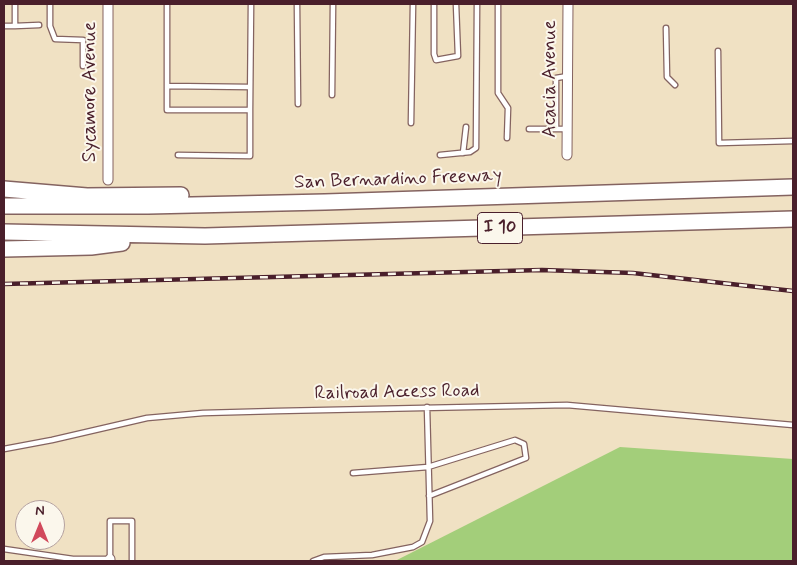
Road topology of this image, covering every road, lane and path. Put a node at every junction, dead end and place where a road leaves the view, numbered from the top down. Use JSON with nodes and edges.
{"nodes":[{"id":1,"x":15,"y":4,"type":"edge"},
{"id":2,"x":50,"y":4,"type":"edge"},
{"id":3,"x":108,"y":4,"type":"edge"},
{"id":4,"x":167,"y":4,"type":"edge"},
{"id":5,"x":251,"y":4,"type":"edge"},
{"id":6,"x":298,"y":4,"type":"edge"},
{"id":7,"x":333,"y":4,"type":"edge"},
{"id":8,"x":412,"y":4,"type":"edge"},
{"id":9,"x":434,"y":4,"type":"edge"},
{"id":10,"x":456,"y":4,"type":"edge"},
{"id":11,"x":477,"y":4,"type":"edge"},
{"id":12,"x":498,"y":4,"type":"edge"},
{"id":13,"x":568,"y":4,"type":"edge"},
{"id":14,"x":39,"y":25,"type":"dead end"},
{"id":15,"x":4,"y":26,"type":"edge"},
{"id":16,"x":15,"y":26,"type":"junction"},
{"id":17,"x":666,"y":28,"type":"dead end"},
{"id":18,"x":718,"y":51,"type":"dead end"},
{"id":19,"x":83,"y":66,"type":"dead end"},
{"id":20,"x":568,"y":76,"type":"junction"},
{"id":21,"x":675,"y":85,"type":"dead end"},
{"id":22,"x":167,"y":86,"type":"junction"},
{"id":23,"x":250,"y":87,"type":"junction"},
{"id":24,"x":332,"y":95,"type":"dead end"},
{"id":25,"x":298,"y":104,"type":"dead end"},
{"id":26,"x":250,"y":110,"type":"junction"},
{"id":27,"x":411,"y":123,"type":"dead end"},
{"id":28,"x":466,"y":127,"type":"dead end"},
{"id":29,"x":556,"y":129,"type":"junction"},
{"id":30,"x":567,"y":129,"type":"junction"},
{"id":31,"x":529,"y":130,"type":"dead end"},
{"id":32,"x":507,"y":138,"type":"dead end"},
{"id":33,"x":793,"y":141,"type":"edge"},
{"id":34,"x":463,"y":153,"type":"junction"},
{"id":35,"x":440,"y":155,"type":"dead end"},
{"id":36,"x":567,"y":155,"type":"dead end"},
{"id":37,"x":178,"y":156,"type":"dead end"},
{"id":38,"x":108,"y":180,"type":"dead end"},
{"id":39,"x":793,"y":187,"type":"edge"},
{"id":40,"x":4,"y":189,"type":"edge"},
{"id":41,"x":325,"y":202,"type":"junction"},
{"id":42,"x":4,"y":206,"type":"edge"},
{"id":43,"x":793,"y":219,"type":"edge"},
{"id":44,"x":4,"y":232,"type":"edge"},
{"id":45,"x":168,"y":236,"type":"junction"},
{"id":46,"x":4,"y":249,"type":"edge"},
{"id":47,"x":427,"y":408,"type":"junction"},
{"id":48,"x":793,"y":425,"type":"edge"},
{"id":49,"x":4,"y":449,"type":"edge"},
{"id":50,"x":428,"y":468,"type":"junction"},
{"id":51,"x":353,"y":473,"type":"dead end"},
{"id":52,"x":429,"y":496,"type":"junction"},
{"id":53,"x":4,"y":549,"type":"edge"},
{"id":54,"x":110,"y":560,"type":"edge"},
{"id":55,"x":132,"y":561,"type":"edge"},
{"id":56,"x":313,"y":561,"type":"edge"}],
"edges":[{"from":1,"to":16,"type":"lane"},
{"from":2,"to":19,"type":"lane"},
{"from":3,"to":38,"type":"street","name":"Sycamore Avenue"},
{"from":4,"to":22,"type":"lane"},
{"from":5,"to":23,"type":"lane"},
{"from":6,"to":25,"type":"lane"},
{"from":7,"to":24,"type":"lane"},
{"from":8,"to":27,"type":"lane"},
{"from":9,"to":10,"type":"lane"},
{"from":11,"to":34,"type":"lane"},
{"from":12,"to":32,"type":"lane"},
{"from":13,"to":20,"type":"street","name":"Acacia Avenue"},
{"from":14,"to":16,"type":"lane"},
{"from":15,"to":16,"type":"lane"},
{"from":17,"to":21,"type":"lane"},
{"from":18,"to":33,"type":"lane"},
{"from":20,"to":29,"type":"lane"},
{"from":20,"to":30,"type":"street","name":"Acacia Avenue"},
{"from":22,"to":23,"type":"lane"},
{"from":22,"to":26,"type":"lane"},
{"from":23,"to":26,"type":"lane"},
{"from":26,"to":37,"type":"lane"},
{"from":28,"to":34,"type":"lane"},
{"from":29,"to":30,"type":"lane"},
{"from":29,"to":31,"type":"lane"},
{"from":30,"to":36,"type":"street","name":"Acacia Avenue"},
{"from":34,"to":35,"type":"lane"},
{"from":39,"to":41,"type":"highway","name":"San Bernardino Freeway","number":"I 10"},
{"from":40,"to":41,"type":"highway"},
{"from":41,"to":42,"type":"highway","name":"San Bernardino Freeway","number":"I 10"},
{"from":43,"to":45,"type":"highway","number":"I 10"},
{"from":44,"to":45,"type":"highway","number":"I 10"},
{"from":45,"to":46,"type":"highway"},
{"from":47,"to":48,"type":"lane","name":"Railroad Access Road"},
{"from":47,"to":49,"type":"lane","name":"Railroad Access Road"},
{"from":47,"to":50,"type":"lane"},
{"from":50,"to":51,"type":"lane"},
{"from":50,"to":52,"type":"lane"},
{"from":50,"to":52,"type":"lane"},
{"from":52,"to":56,"type":"lane"},
{"from":53,"to":54,"type":"lane"},
{"from":54,"to":55,"type":"lane"}]}
